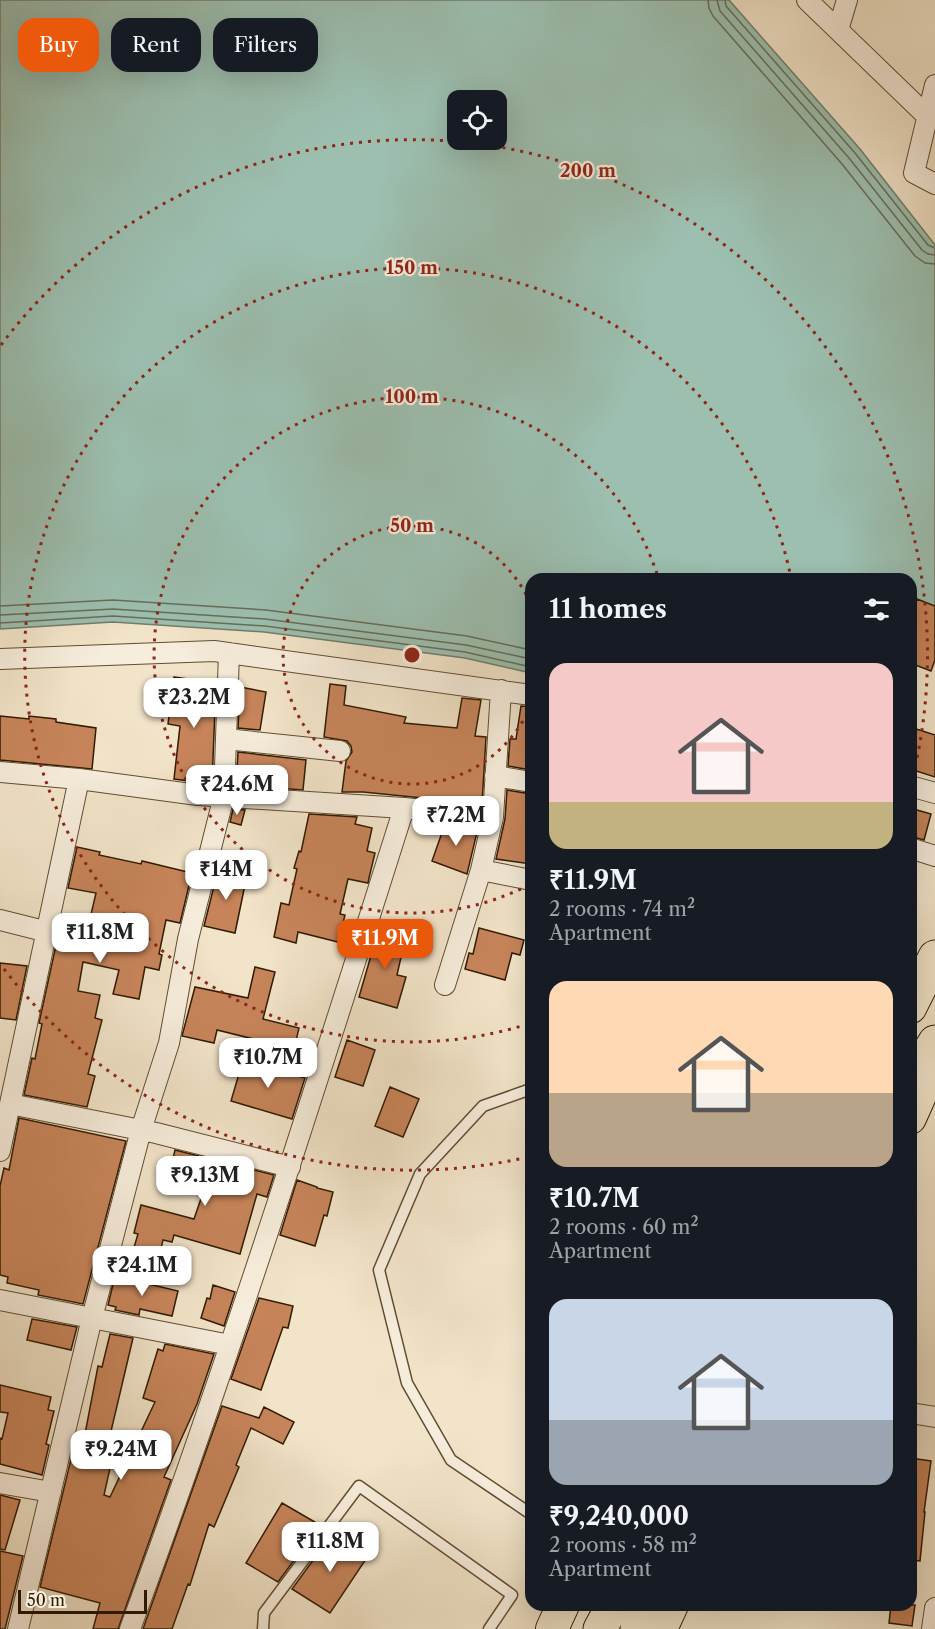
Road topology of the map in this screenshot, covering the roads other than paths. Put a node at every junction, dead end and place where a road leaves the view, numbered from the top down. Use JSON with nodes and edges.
{"nodes":[{"id":1,"x":807,"y":0,"type":"edge"},
{"id":2,"x":847,"y":0,"type":"edge"},
{"id":3,"x":838,"y":30,"type":"junction"},
{"id":4,"x":935,"y":85,"type":"edge"},
{"id":5,"x":927,"y":116,"type":"junction"},
{"id":6,"x":935,"y":184,"type":"edge"},
{"id":7,"x":229,"y":653,"type":"junction"},
{"id":8,"x":0,"y":659,"type":"edge"},
{"id":9,"x":501,"y":690,"type":"junction"},
{"id":10,"x":525,"y":694,"type":"edge"},
{"id":11,"x":226,"y":739,"type":"junction"},
{"id":12,"x":340,"y":751,"type":"dead end"},
{"id":13,"x":0,"y":772,"type":"edge"},
{"id":14,"x":495,"y":776,"type":"junction"},
{"id":15,"x":79,"y":778,"type":"junction"},
{"id":16,"x":525,"y":781,"type":"edge"},
{"id":17,"x":917,"y":788,"type":"edge"},
{"id":18,"x":935,"y":793,"type":"edge"},
{"id":19,"x":224,"y":796,"type":"junction"},
{"id":20,"x":404,"y":808,"type":"junction"},
{"id":21,"x":493,"y":817,"type":"junction"},
{"id":22,"x":917,"y":850,"type":"edge"},
{"id":23,"x":935,"y":856,"type":"edge"},
{"id":24,"x":481,"y":870,"type":"junction"},
{"id":25,"x":525,"y":879,"type":"edge"},
{"id":26,"x":0,"y":920,"type":"edge"},
{"id":27,"x":48,"y":932,"type":"junction"},
{"id":28,"x":925,"y":963,"type":"edge"},
{"id":29,"x":445,"y":985,"type":"dead end"},
{"id":30,"x":917,"y":986,"type":"edge"},
{"id":31,"x":935,"y":1042,"type":"edge"},
{"id":32,"x":935,"y":1062,"type":"edge"},
{"id":33,"x":917,"y":1071,"type":"edge"},
{"id":34,"x":525,"y":1091,"type":"edge"},
{"id":35,"x":917,"y":1103,"type":"edge"},
{"id":36,"x":10,"y":1104,"type":"junction"},
{"id":37,"x":141,"y":1130,"type":"junction"},
{"id":38,"x":0,"y":1150,"type":"edge"},
{"id":39,"x":290,"y":1167,"type":"junction"},
{"id":40,"x":0,"y":1300,"type":"edge"},
{"id":41,"x":92,"y":1318,"type":"junction"},
{"id":42,"x":230,"y":1345,"type":"junction"},
{"id":43,"x":917,"y":1414,"type":"edge"},
{"id":44,"x":935,"y":1417,"type":"edge"},
{"id":45,"x":0,"y":1483,"type":"edge"},
{"id":46,"x":51,"y":1492,"type":"junction"},
{"id":47,"x":525,"y":1510,"type":"edge"},
{"id":48,"x":935,"y":1608,"type":"edge"},
{"id":49,"x":560,"y":1611,"type":"edge"},
{"id":50,"x":610,"y":1611,"type":"edge"},
{"id":51,"x":647,"y":1611,"type":"edge"},
{"id":52,"x":669,"y":1611,"type":"edge"},
{"id":53,"x":18,"y":1629,"type":"edge"},
{"id":54,"x":130,"y":1629,"type":"edge"},
{"id":55,"x":263,"y":1629,"type":"edge"},
{"id":56,"x":489,"y":1629,"type":"edge"},
{"id":57,"x":552,"y":1629,"type":"edge"},
{"id":58,"x":600,"y":1629,"type":"edge"},
{"id":59,"x":637,"y":1629,"type":"edge"},
{"id":60,"x":661,"y":1629,"type":"edge"},
{"id":61,"x":932,"y":1629,"type":"edge"}],
"edges":[{"from":1,"to":3,"type":"street"},
{"from":2,"to":3,"type":"street"},
{"from":3,"to":5,"type":"street"},
{"from":4,"to":5,"type":"street"},
{"from":5,"to":6,"type":"street"},
{"from":7,"to":8,"type":"street"},
{"from":7,"to":9,"type":"street"},
{"from":7,"to":11,"type":"street"},
{"from":9,"to":10,"type":"street"},
{"from":9,"to":14,"type":"street"},
{"from":11,"to":12,"type":"street"},
{"from":11,"to":19,"type":"street"},
{"from":13,"to":15,"type":"street"},
{"from":14,"to":16,"type":"street"},
{"from":14,"to":21,"type":"street"},
{"from":15,"to":19,"type":"street"},
{"from":15,"to":27,"type":"street"},
{"from":17,"to":18,"type":"street"},
{"from":19,"to":20,"type":"street"},
{"from":19,"to":37,"type":"street"},
{"from":20,"to":21,"type":"street"},
{"from":20,"to":39,"type":"street"},
{"from":21,"to":24,"type":"street"},
{"from":22,"to":23,"type":"street"},
{"from":24,"to":25,"type":"street"},
{"from":24,"to":29,"type":"street"},
{"from":26,"to":27,"type":"street"},
{"from":27,"to":36,"type":"street"},
{"from":28,"to":30,"type":"highway"},
{"from":31,"to":33,"type":"highway"},
{"from":32,"to":35,"type":"main road"},
{"from":34,"to":47,"type":"lane"},
{"from":36,"to":37,"type":"street"},
{"from":36,"to":38,"type":"street"},
{"from":37,"to":39,"type":"street"},
{"from":37,"to":41,"type":"street"},
{"from":39,"to":42,"type":"street"},
{"from":40,"to":41,"type":"street"},
{"from":41,"to":42,"type":"street"},
{"from":41,"to":46,"type":"street"},
{"from":42,"to":54,"type":"street"},
{"from":43,"to":44,"type":"street"},
{"from":45,"to":46,"type":"street"},
{"from":46,"to":53,"type":"street"},
{"from":48,"to":61,"type":"street"},
{"from":49,"to":57,"type":"main road"},
{"from":50,"to":58,"type":"highway"},
{"from":51,"to":59,"type":"highway"},
{"from":52,"to":60,"type":"main road"},
{"from":55,"to":56,"type":"lane"}]}
